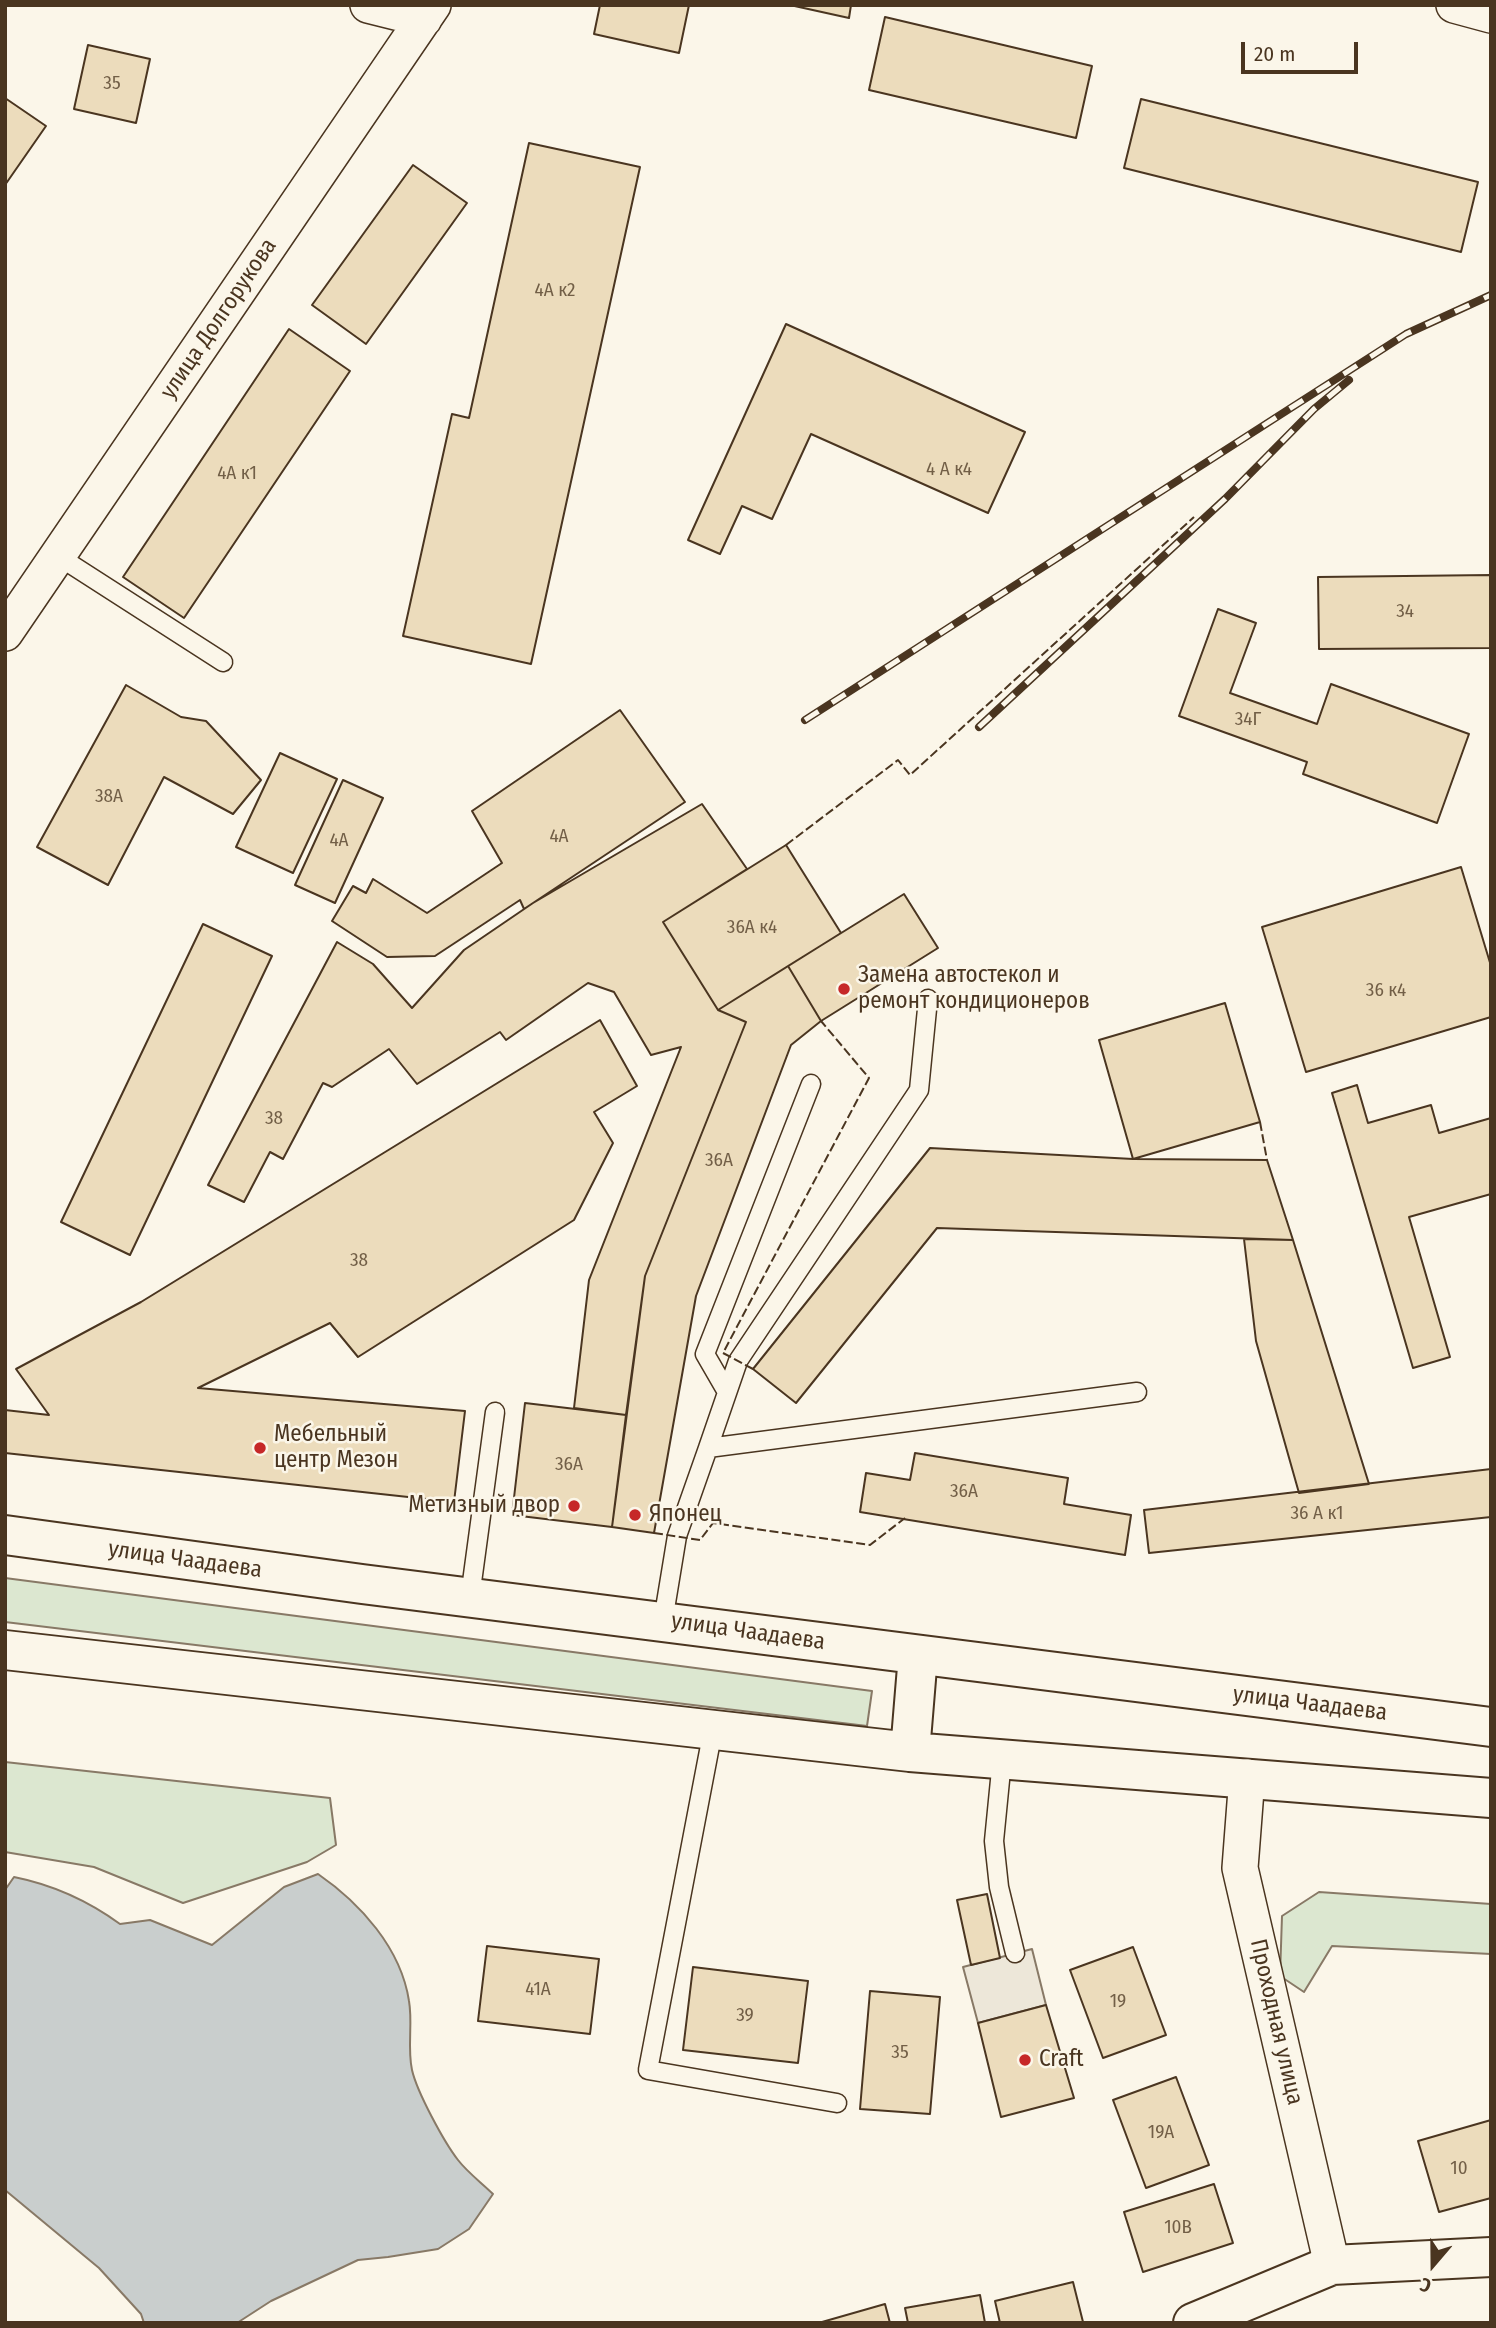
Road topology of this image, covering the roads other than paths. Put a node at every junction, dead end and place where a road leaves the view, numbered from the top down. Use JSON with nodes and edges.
{"nodes":[{"id":1,"x":368,"y":5,"type":"edge"},
{"id":2,"x":1454,"y":5,"type":"edge"},
{"id":3,"x":428,"y":12,"type":"edge"},
{"id":4,"x":1491,"y":15,"type":"edge"},
{"id":5,"x":58,"y":556,"type":"junction"},
{"id":6,"x":5,"y":632,"type":"edge"},
{"id":7,"x":223,"y":662,"type":"dead end"},
{"id":8,"x":928,"y":999,"type":"dead end"},
{"id":9,"x":811,"y":1084,"type":"dead end"},
{"id":10,"x":727,"y":1392,"type":"junction"},
{"id":11,"x":1137,"y":1392,"type":"dead end"},
{"id":12,"x":495,"y":1412,"type":"dead end"},
{"id":13,"x":708,"y":1448,"type":"junction"},
{"id":14,"x":5,"y":1535,"type":"edge"},
{"id":15,"x":470,"y":1597,"type":"junction"},
{"id":16,"x":663,"y":1621,"type":"junction"},
{"id":17,"x":5,"y":1650,"type":"edge"},
{"id":18,"x":918,"y":1655,"type":"junction"},
{"id":19,"x":1491,"y":1727,"type":"edge"},
{"id":20,"x":713,"y":1730,"type":"junction"},
{"id":21,"x":910,"y":1752,"type":"junction"},
{"id":22,"x":1002,"y":1760,"type":"junction"},
{"id":23,"x":1247,"y":1777,"type":"junction"},
{"id":24,"x":1491,"y":1798,"type":"edge"},
{"id":25,"x":1016,"y":1953,"type":"dead end"},
{"id":26,"x":837,"y":2103,"type":"dead end"},
{"id":27,"x":1491,"y":2257,"type":"edge"},
{"id":28,"x":1332,"y":2265,"type":"junction"},
{"id":29,"x":1193,"y":2323,"type":"edge"}],
"edges":[{"from":1,"to":3,"type":"street"},
{"from":2,"to":4,"type":"street"},
{"from":3,"to":5,"type":"street","name":"улица Долгорукова"},
{"from":5,"to":6,"type":"street","name":"улица Долгорукова"},
{"from":5,"to":7,"type":"lane"},
{"from":8,"to":10,"type":"lane"},
{"from":9,"to":10,"type":"lane"},
{"from":10,"to":13,"type":"lane"},
{"from":11,"to":13,"type":"lane"},
{"from":12,"to":15,"type":"lane"},
{"from":13,"to":16,"type":"lane"},
{"from":14,"to":15,"type":"main road","name":"улица Чаадаева"},
{"from":15,"to":16,"type":"main road","name":"улица Чаадаева"},
{"from":16,"to":18,"type":"main road","name":"улица Чаадаева"},
{"from":17,"to":20,"type":"main road"},
{"from":18,"to":19,"type":"main road","name":"улица Чаадаева"},
{"from":18,"to":21,"type":"main road"},
{"from":20,"to":21,"type":"main road"},
{"from":20,"to":26,"type":"lane"},
{"from":21,"to":22,"type":"main road"},
{"from":22,"to":23,"type":"main road"},
{"from":22,"to":25,"type":"lane"},
{"from":23,"to":24,"type":"main road"},
{"from":23,"to":28,"type":"street","name":"Проходная улица"},
{"from":27,"to":28,"type":"main road"},
{"from":28,"to":29,"type":"main road"}]}
